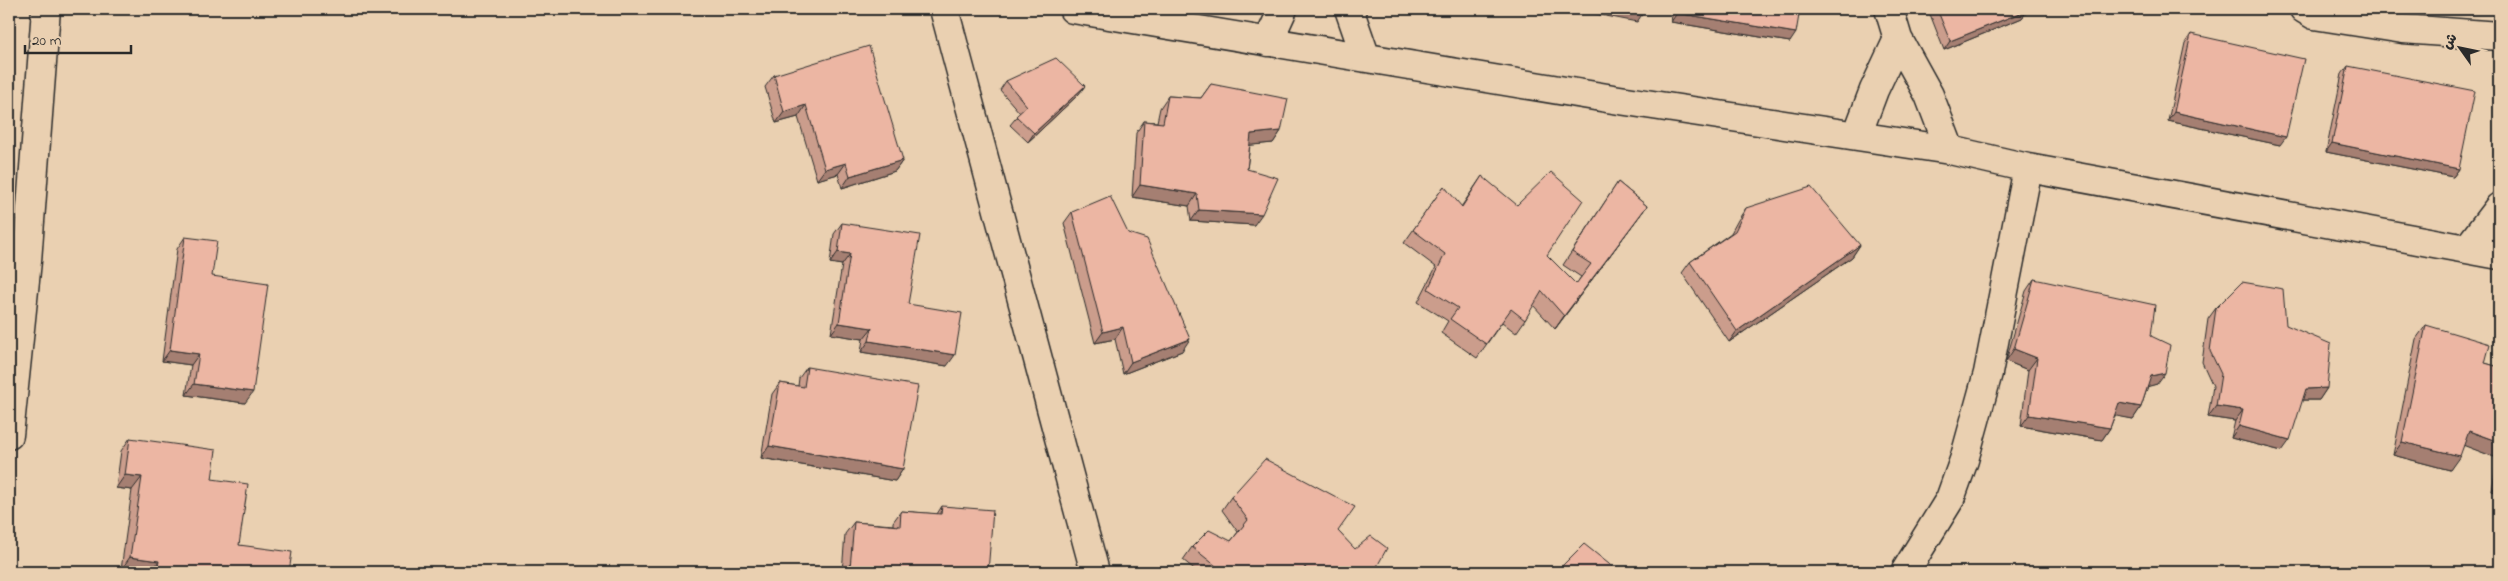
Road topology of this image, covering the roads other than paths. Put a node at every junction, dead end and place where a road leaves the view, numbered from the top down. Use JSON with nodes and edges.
{"nodes":[{"id":1,"x":46,"y":9,"type":"edge"},
{"id":2,"x":944,"y":9,"type":"edge"},
{"id":3,"x":1073,"y":9,"type":"edge"},
{"id":4,"x":1282,"y":9,"type":"edge"},
{"id":5,"x":1349,"y":9,"type":"edge"},
{"id":6,"x":1889,"y":9,"type":"edge"},
{"id":7,"x":2304,"y":9,"type":"edge"},
{"id":8,"x":2499,"y":36,"type":"edge"},
{"id":9,"x":1898,"y":39,"type":"junction"},
{"id":10,"x":1268,"y":42,"type":"junction"},
{"id":11,"x":1366,"y":58,"type":"junction"},
{"id":12,"x":1857,"y":135,"type":"junction"},
{"id":13,"x":1950,"y":150,"type":"junction"},
{"id":14,"x":2028,"y":168,"type":"junction"},
{"id":15,"x":2499,"y":207,"type":"edge"},
{"id":16,"x":2467,"y":249,"type":"junction"},
{"id":17,"x":2499,"y":255,"type":"edge"},
{"id":18,"x":18,"y":261,"type":"edge"},
{"id":19,"x":9,"y":435,"type":"edge"},
{"id":20,"x":1095,"y":572,"type":"edge"},
{"id":21,"x":1905,"y":572,"type":"edge"}],
"edges":[{"from":1,"to":18,"type":"street"},
{"from":2,"to":20,"type":"street"},
{"from":3,"to":10,"type":"street"},
{"from":4,"to":10,"type":"street"},
{"from":5,"to":11,"type":"street"},
{"from":6,"to":9,"type":"street"},
{"from":7,"to":8,"type":"street"},
{"from":9,"to":12,"type":"street"},
{"from":9,"to":13,"type":"street"},
{"from":10,"to":11,"type":"street"},
{"from":11,"to":12,"type":"street"},
{"from":12,"to":13,"type":"street"},
{"from":13,"to":14,"type":"street"},
{"from":14,"to":16,"type":"street"},
{"from":14,"to":21,"type":"street"},
{"from":15,"to":16,"type":"street"},
{"from":16,"to":17,"type":"street"},
{"from":18,"to":19,"type":"street"}]}
